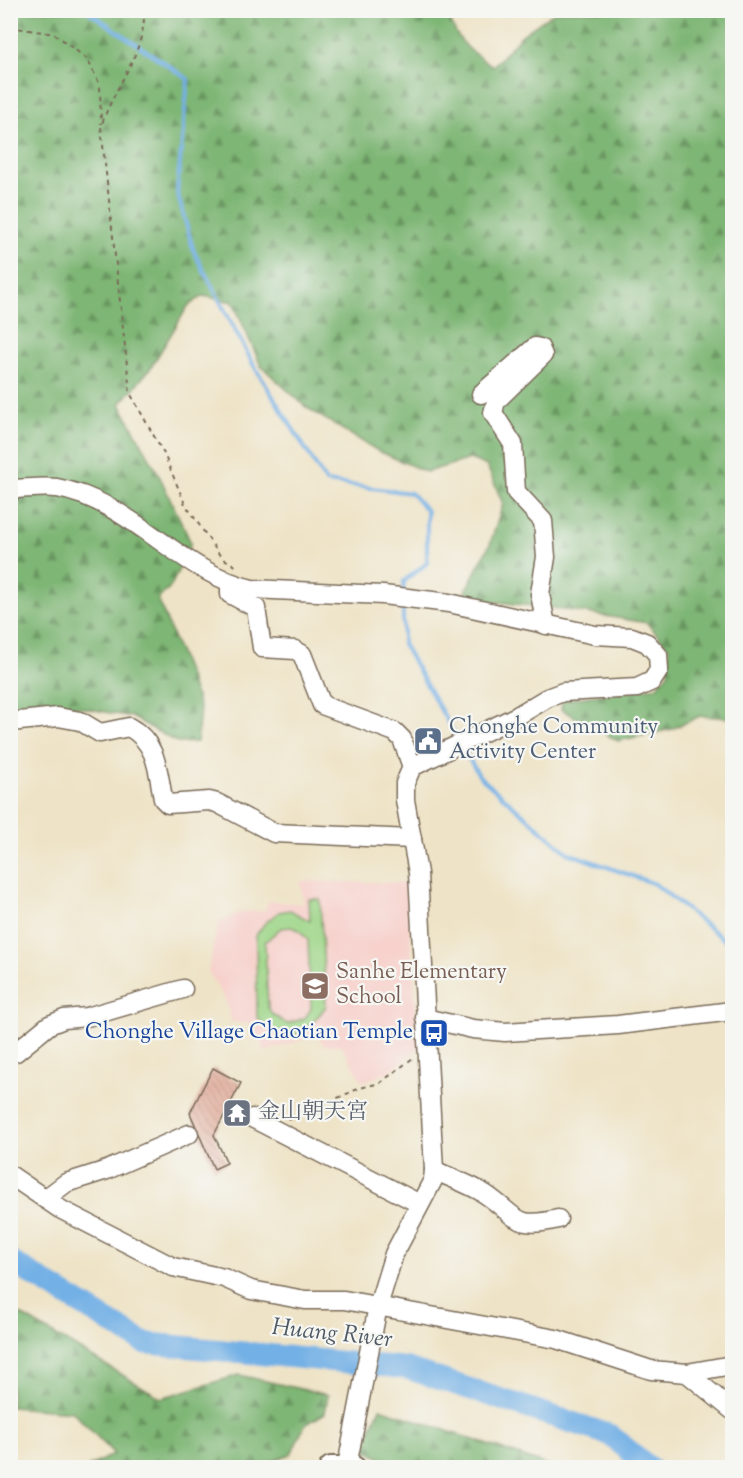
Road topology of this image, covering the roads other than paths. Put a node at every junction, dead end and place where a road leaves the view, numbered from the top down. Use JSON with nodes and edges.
{"nodes":[{"id":1,"x":481,"y":394,"type":"dead end"},
{"id":2,"x":10,"y":489,"type":"edge"},
{"id":3,"x":230,"y":584,"type":"junction"},
{"id":4,"x":546,"y":625,"type":"junction"},
{"id":5,"x":10,"y":722,"type":"edge"},
{"id":6,"x":412,"y":767,"type":"junction"},
{"id":7,"x":411,"y":839,"type":"junction"},
{"id":8,"x":183,"y":989,"type":"dead end"},
{"id":9,"x":732,"y":1011,"type":"edge"},
{"id":10,"x":425,"y":1018,"type":"junction"},
{"id":11,"x":10,"y":1053,"type":"edge"},
{"id":12,"x":252,"y":1118,"type":"dead end"},
{"id":13,"x":189,"y":1134,"type":"dead end"},
{"id":14,"x":434,"y":1170,"type":"junction"},
{"id":15,"x":10,"y":1175,"type":"edge"},
{"id":16,"x":45,"y":1199,"type":"junction"},
{"id":17,"x":420,"y":1204,"type":"junction"},
{"id":18,"x":558,"y":1219,"type":"dead end"},
{"id":19,"x":378,"y":1310,"type":"junction"},
{"id":20,"x":732,"y":1365,"type":"edge"},
{"id":21,"x":687,"y":1373,"type":"junction"},
{"id":22,"x":732,"y":1410,"type":"edge"},
{"id":23,"x":344,"y":1467,"type":"edge"}],
"edges":[{"from":1,"to":4,"type":"street"},
{"from":2,"to":3,"type":"street"},
{"from":3,"to":4,"type":"street"},
{"from":3,"to":6,"type":"street"},
{"from":4,"to":6,"type":"street"},
{"from":5,"to":7,"type":"street"},
{"from":6,"to":7,"type":"street"},
{"from":7,"to":10,"type":"street"},
{"from":8,"to":11,"type":"street"},
{"from":9,"to":10,"type":"street"},
{"from":10,"to":14,"type":"street"},
{"from":12,"to":17,"type":"street"},
{"from":13,"to":16,"type":"street"},
{"from":14,"to":17,"type":"street"},
{"from":14,"to":18,"type":"street"},
{"from":15,"to":16,"type":"street"},
{"from":16,"to":19,"type":"street"},
{"from":17,"to":19,"type":"street"},
{"from":19,"to":21,"type":"street"},
{"from":19,"to":23,"type":"street"},
{"from":20,"to":21,"type":"street"},
{"from":21,"to":22,"type":"street"}]}
